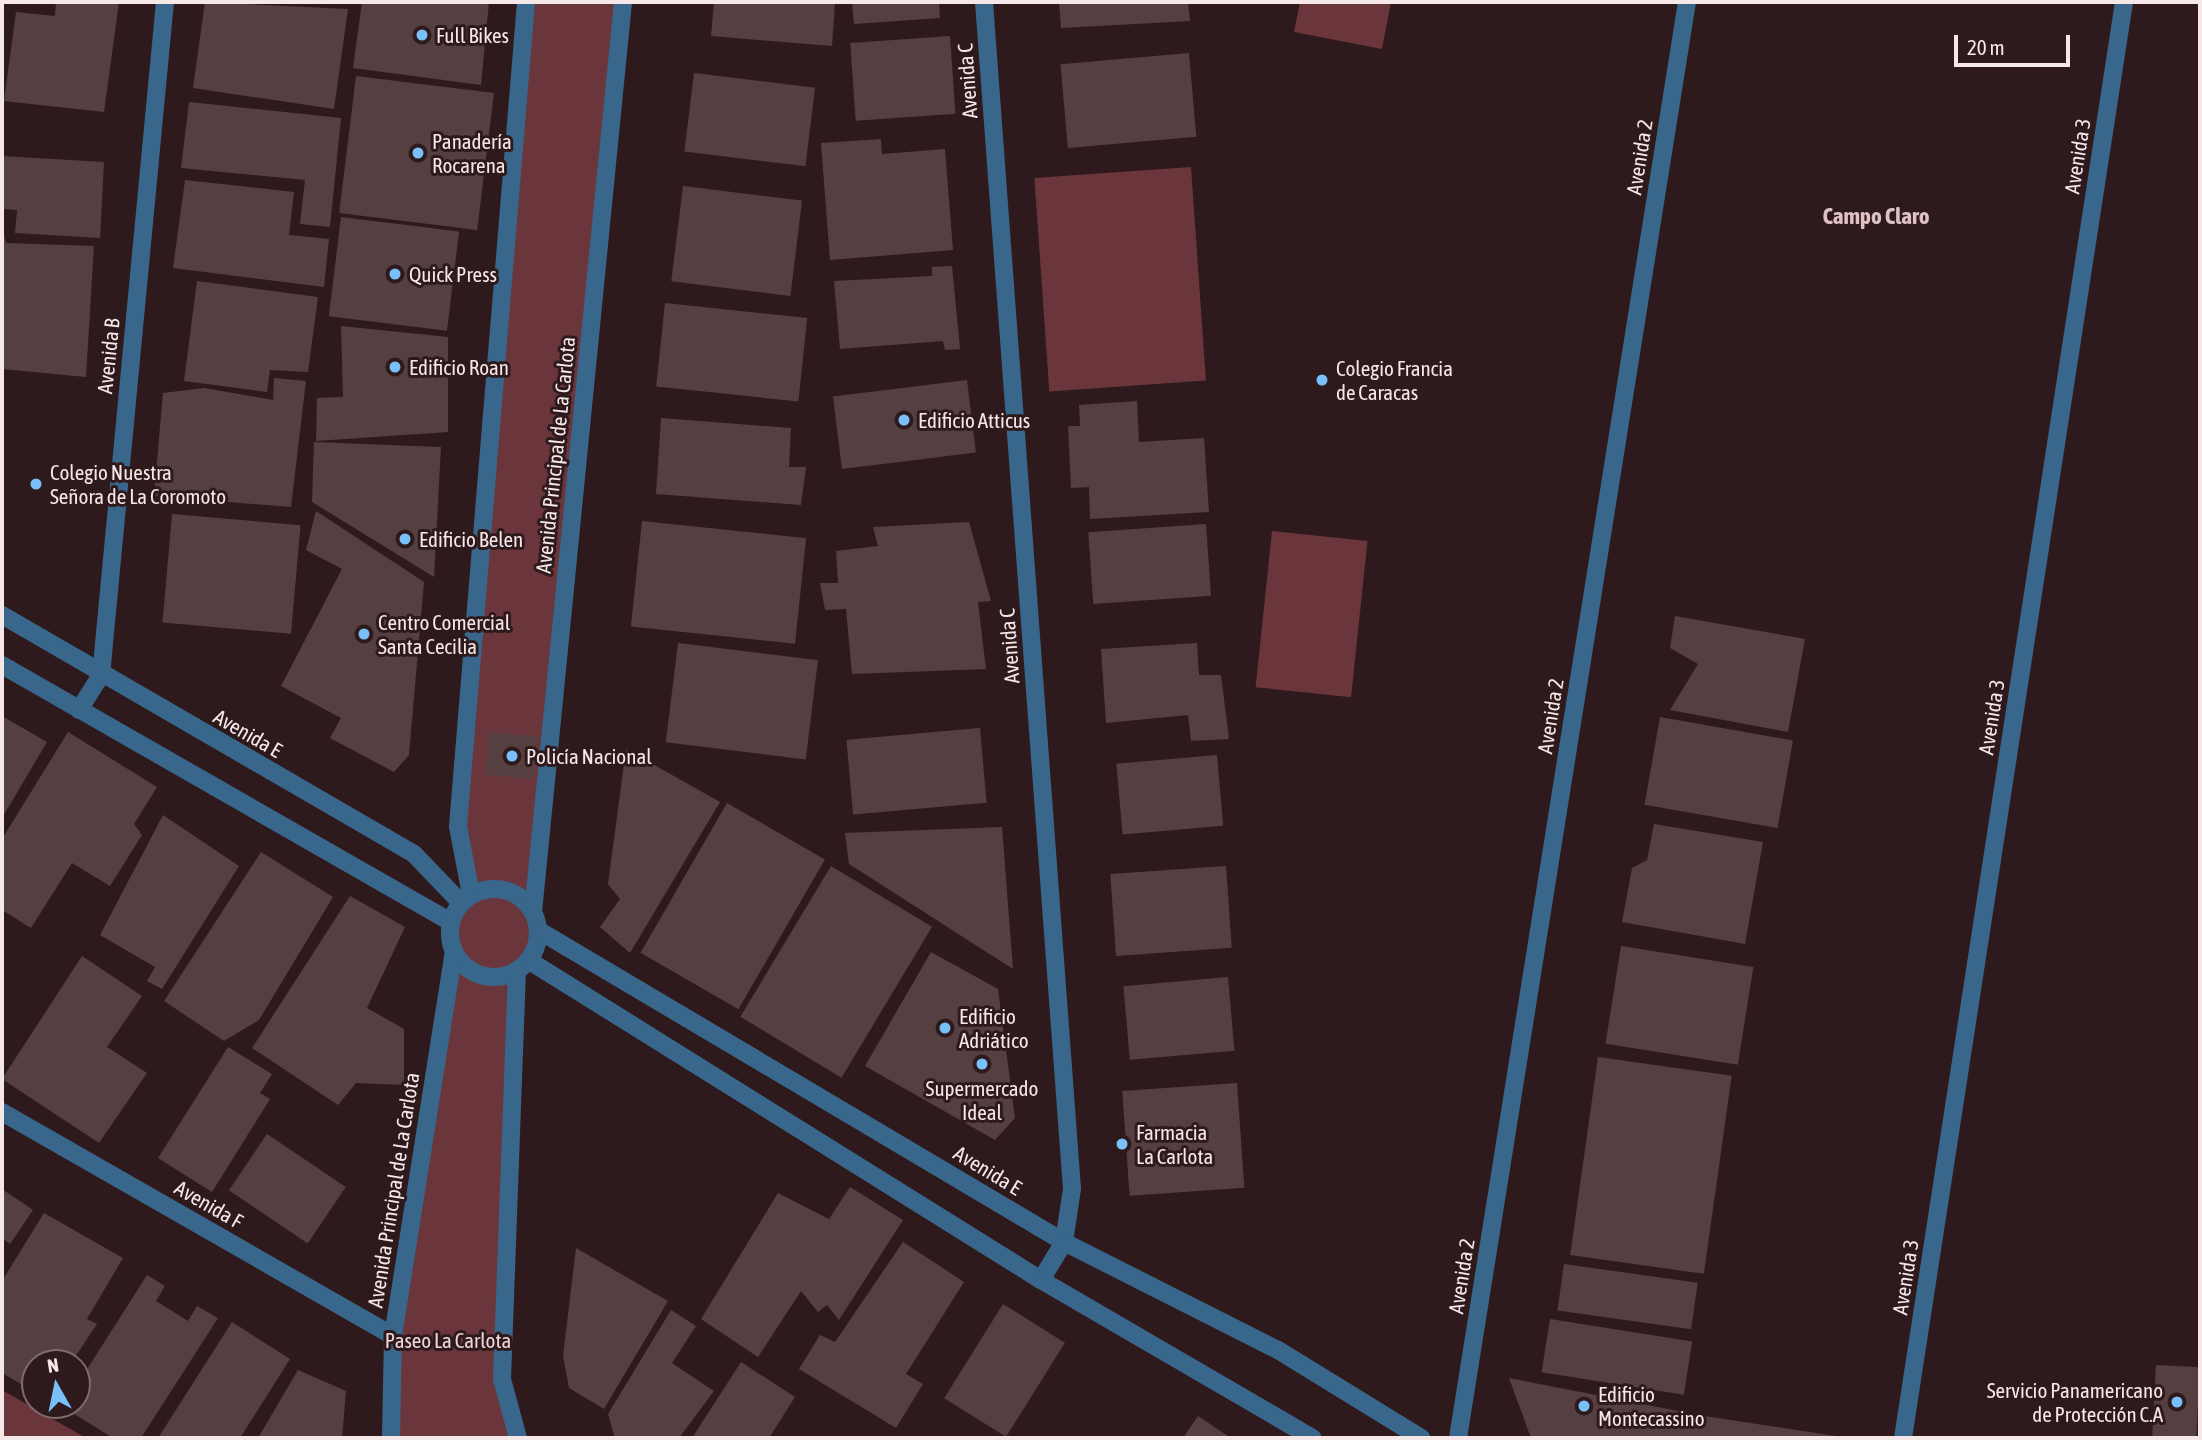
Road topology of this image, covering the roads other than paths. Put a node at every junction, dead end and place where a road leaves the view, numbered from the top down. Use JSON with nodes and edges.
{"nodes":[{"id":1,"x":165,"y":2,"type":"edge"},
{"id":2,"x":526,"y":2,"type":"edge"},
{"id":3,"x":623,"y":2,"type":"edge"},
{"id":4,"x":985,"y":2,"type":"edge"},
{"id":5,"x":1687,"y":2,"type":"edge"},
{"id":6,"x":2124,"y":2,"type":"edge"},
{"id":7,"x":2,"y":615,"type":"edge"},
{"id":8,"x":2,"y":666,"type":"edge"},
{"id":9,"x":101,"y":675,"type":"junction"},
{"id":10,"x":79,"y":710,"type":"junction"},
{"id":11,"x":466,"y":899,"type":"junction"},
{"id":12,"x":533,"y":912,"type":"junction"},
{"id":13,"x":451,"y":922,"type":"junction"},
{"id":14,"x":538,"y":930,"type":"junction"},
{"id":15,"x":454,"y":951,"type":"junction"},
{"id":16,"x":523,"y":965,"type":"junction"},
{"id":17,"x":2,"y":1112,"type":"edge"},
{"id":18,"x":1064,"y":1242,"type":"junction"},
{"id":19,"x":1041,"y":1280,"type":"junction"},
{"id":20,"x":393,"y":1336,"type":"junction"},
{"id":21,"x":391,"y":1438,"type":"edge"},
{"id":22,"x":518,"y":1438,"type":"edge"},
{"id":23,"x":1312,"y":1438,"type":"edge"},
{"id":24,"x":1421,"y":1438,"type":"edge"},
{"id":25,"x":1458,"y":1438,"type":"edge"},
{"id":26,"x":1903,"y":1438,"type":"edge"}],
"edges":[{"from":1,"to":9,"type":"street","name":"Avenida B"},
{"from":2,"to":11,"type":"street"},
{"from":3,"to":12,"type":"street","name":"Avenida Principal de La Carlota"},
{"from":4,"to":18,"type":"street","name":"Avenida C"},
{"from":5,"to":25,"type":"street","name":"Avenida 2"},
{"from":6,"to":26,"type":"street","name":"Avenida 3"},
{"from":7,"to":9,"type":"street","name":"Avenida E"},
{"from":8,"to":10,"type":"street"},
{"from":9,"to":10,"type":"street","name":"Avenida B"},
{"from":9,"to":11,"type":"street","name":"Avenida E"},
{"from":10,"to":13,"type":"street"},
{"from":11,"to":12,"type":"street"},
{"from":11,"to":13,"type":"street"},
{"from":12,"to":14,"type":"street"},
{"from":13,"to":15,"type":"street"},
{"from":14,"to":16,"type":"street"},
{"from":14,"to":18,"type":"street","name":"Avenida E"},
{"from":15,"to":16,"type":"street"},
{"from":15,"to":20,"type":"street","name":"Avenida Principal de La Carlota"},
{"from":16,"to":19,"type":"street"},
{"from":16,"to":22,"type":"street"},
{"from":17,"to":20,"type":"street","name":"Avenida F"},
{"from":18,"to":19,"type":"street","name":"Avenida C"},
{"from":18,"to":24,"type":"street","name":"Avenida E"},
{"from":19,"to":23,"type":"street"},
{"from":20,"to":21,"type":"street","name":"Avenida Principal de La Carlota"}]}
